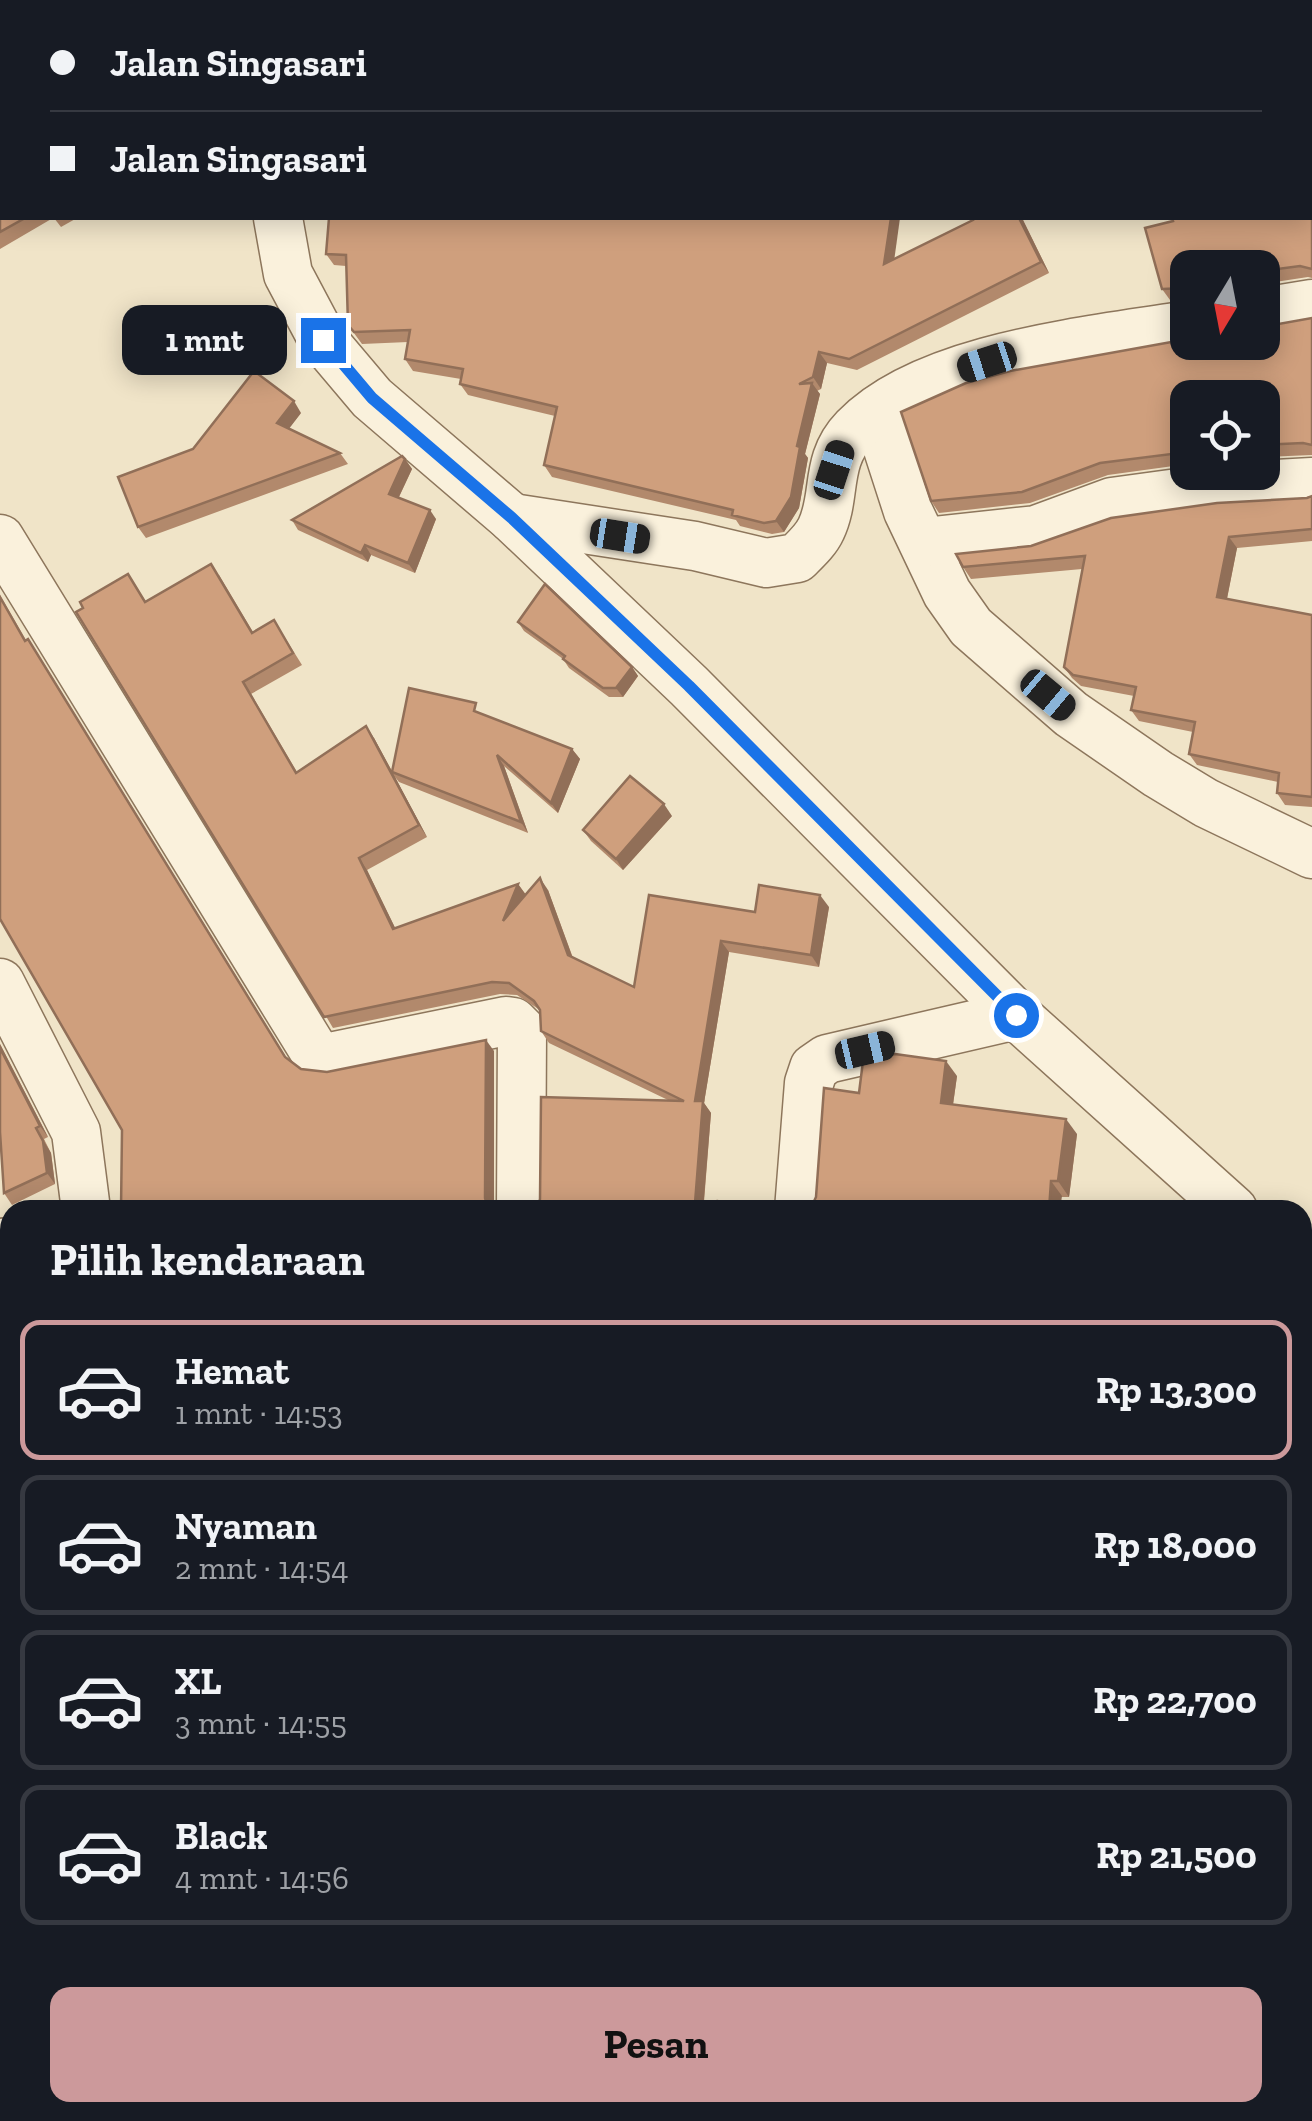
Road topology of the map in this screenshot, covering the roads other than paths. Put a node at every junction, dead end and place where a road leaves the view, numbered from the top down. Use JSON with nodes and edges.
{"nodes":[{"id":1,"x":278,"y":220,"type":"edge"},
{"id":2,"x":1312,"y":304,"type":"edge"},
{"id":3,"x":1280,"y":309,"type":"edge"},
{"id":4,"x":1170,"y":328,"type":"edge"},
{"id":5,"x":876,"y":412,"type":"junction"},
{"id":6,"x":1312,"y":482,"type":"edge"},
{"id":7,"x":512,"y":518,"type":"junction"},
{"id":8,"x":0,"y":539,"type":"edge"},
{"id":9,"x":924,"y":542,"type":"junction"},
{"id":10,"x":1312,"y":854,"type":"edge"},
{"id":11,"x":0,"y":983,"type":"edge"},
{"id":12,"x":1016,"y":1015,"type":"junction"},
{"id":13,"x":85,"y":1200,"type":"edge"},
{"id":14,"x":520,"y":1200,"type":"edge"},
{"id":15,"x":800,"y":1200,"type":"edge"},
{"id":16,"x":1221,"y":1200,"type":"edge"}],
"edges":[{"from":1,"to":7,"type":"street"},
{"from":2,"to":3,"type":"street"},
{"from":4,"to":5,"type":"street"},
{"from":5,"to":7,"type":"street"},
{"from":5,"to":9,"type":"street"},
{"from":6,"to":9,"type":"street"},
{"from":7,"to":12,"type":"street"},
{"from":8,"to":14,"type":"street"},
{"from":9,"to":10,"type":"street"},
{"from":11,"to":13,"type":"street"},
{"from":12,"to":15,"type":"street"},
{"from":12,"to":16,"type":"street"}]}
